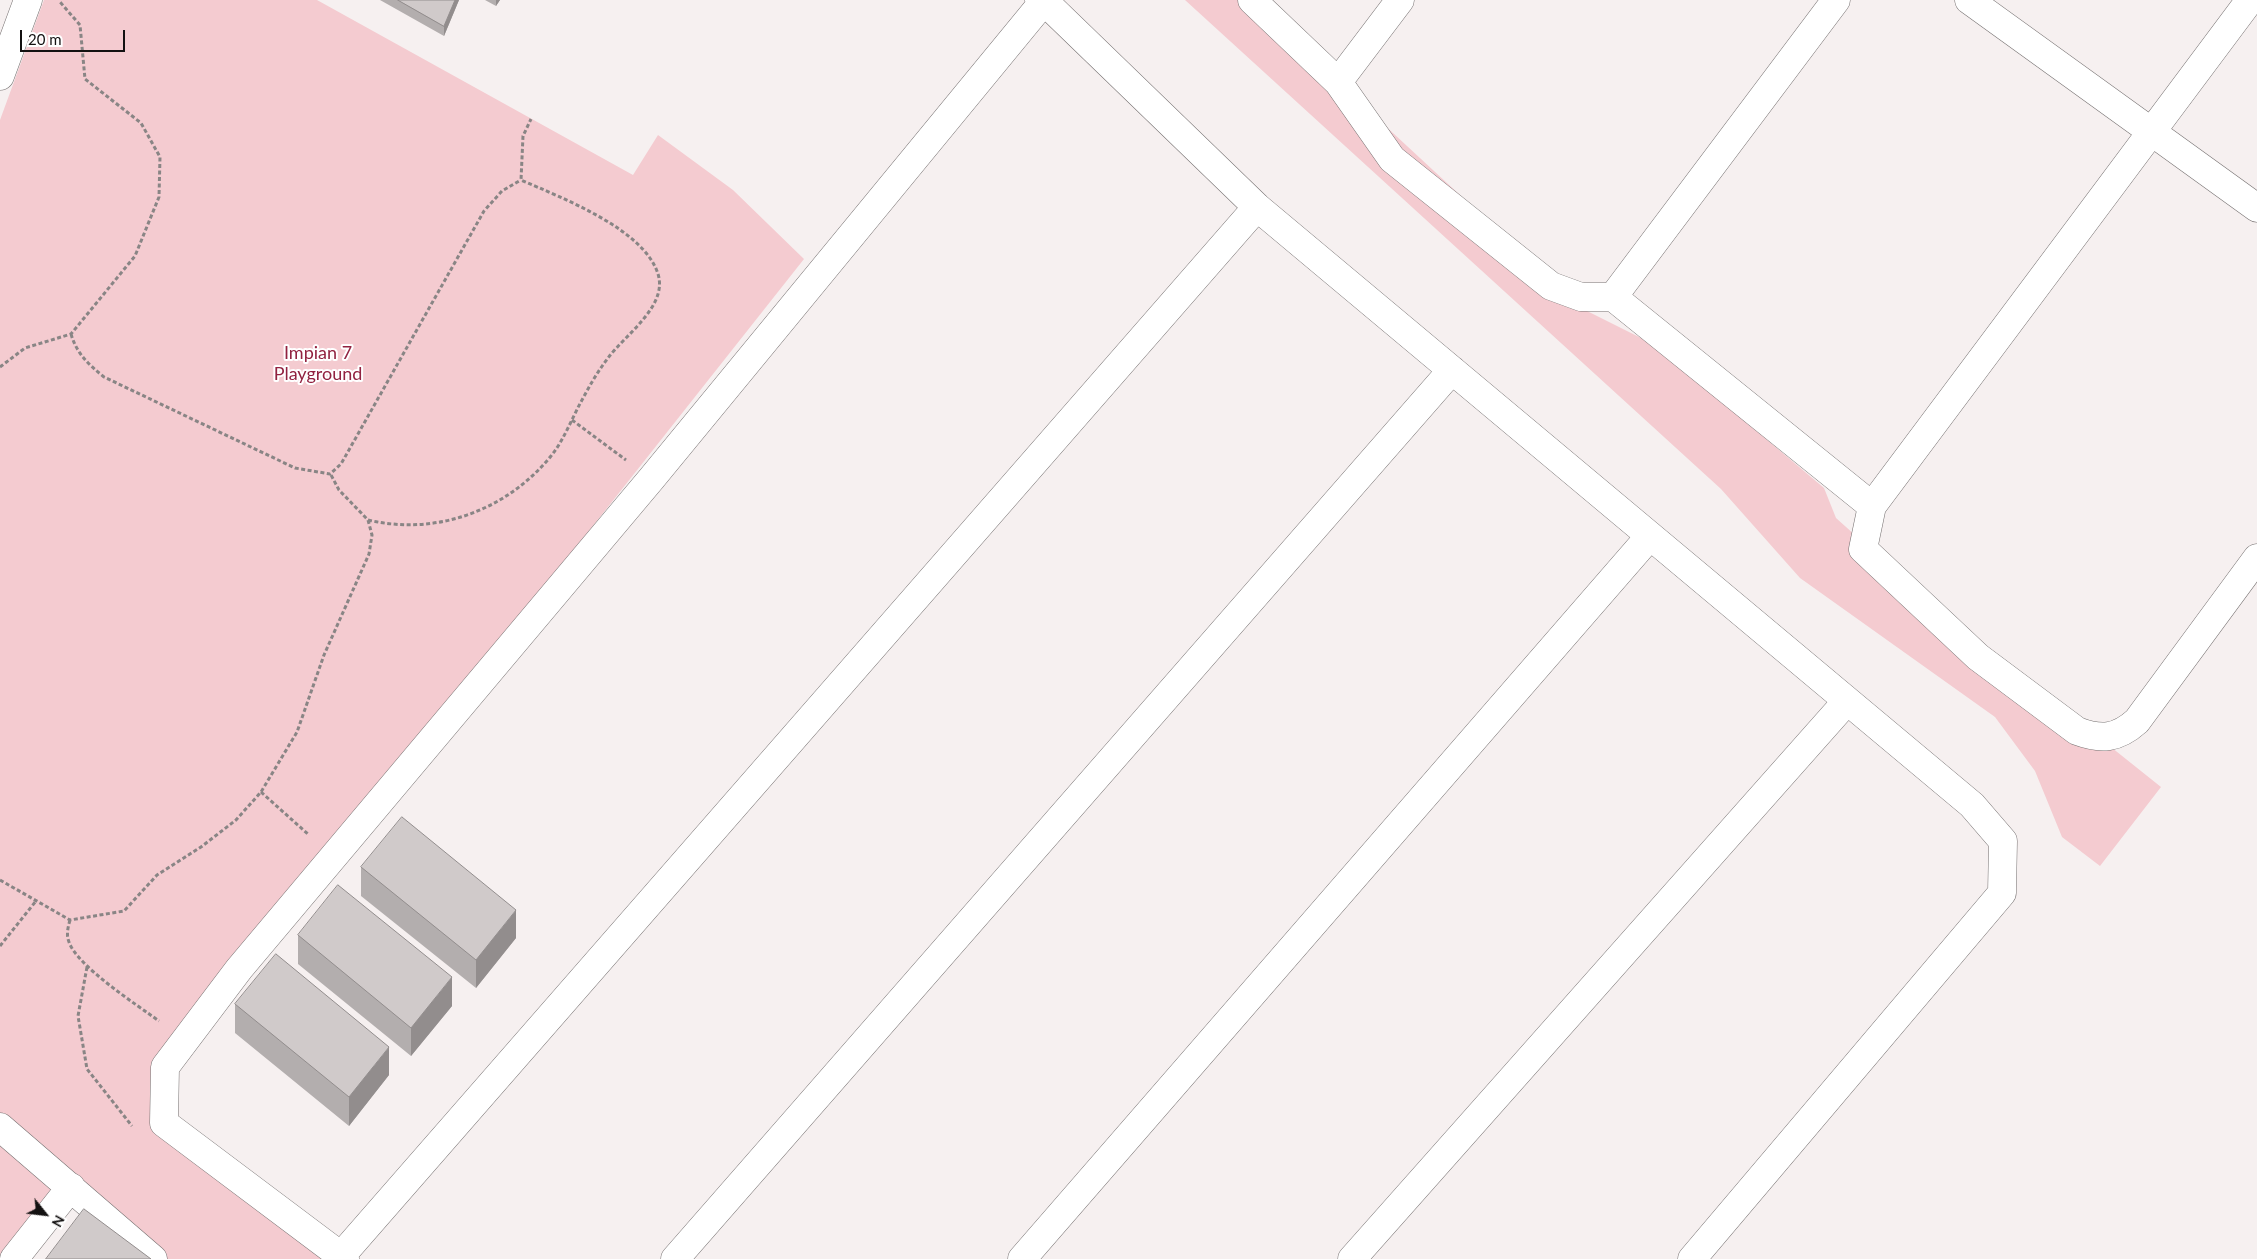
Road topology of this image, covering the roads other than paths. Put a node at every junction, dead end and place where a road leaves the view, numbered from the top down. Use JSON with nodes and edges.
{"nodes":[{"id":1,"x":28,"y":0,"type":"edge"},
{"id":2,"x":1252,"y":0,"type":"edge"},
{"id":3,"x":1400,"y":0,"type":"edge"},
{"id":4,"x":1836,"y":0,"type":"edge"},
{"id":5,"x":1969,"y":0,"type":"edge"},
{"id":6,"x":2250,"y":0,"type":"edge"},
{"id":7,"x":1042,"y":1,"type":"edge"},
{"id":8,"x":0,"y":76,"type":"edge"},
{"id":9,"x":1338,"y":82,"type":"junction"},
{"id":10,"x":2152,"y":131,"type":"junction"},
{"id":11,"x":1257,"y":207,"type":"junction"},
{"id":12,"x":2257,"y":208,"type":"edge"},
{"id":13,"x":1612,"y":296,"type":"junction"},
{"id":14,"x":1452,"y":370,"type":"junction"},
{"id":15,"x":1872,"y":506,"type":"junction"},
{"id":16,"x":1650,"y":536,"type":"junction"},
{"id":17,"x":2257,"y":558,"type":"edge"},
{"id":18,"x":1847,"y":701,"type":"junction"},
{"id":19,"x":0,"y":1127,"type":"edge"},
{"id":20,"x":70,"y":1187,"type":"junction"},
{"id":21,"x":343,"y":1257,"type":"edge"},
{"id":22,"x":14,"y":1259,"type":"edge"},
{"id":23,"x":153,"y":1259,"type":"edge"},
{"id":24,"x":675,"y":1259,"type":"edge"},
{"id":25,"x":1022,"y":1259,"type":"edge"},
{"id":26,"x":1352,"y":1259,"type":"edge"},
{"id":27,"x":1692,"y":1259,"type":"edge"}],
"edges":[{"from":1,"to":8,"type":"street"},
{"from":2,"to":9,"type":"street"},
{"from":3,"to":9,"type":"street"},
{"from":4,"to":13,"type":"street"},
{"from":5,"to":10,"type":"street"},
{"from":6,"to":10,"type":"street"},
{"from":7,"to":11,"type":"street"},
{"from":7,"to":21,"type":"street"},
{"from":9,"to":13,"type":"street"},
{"from":10,"to":12,"type":"street"},
{"from":10,"to":15,"type":"street"},
{"from":11,"to":14,"type":"street"},
{"from":11,"to":21,"type":"street"},
{"from":13,"to":15,"type":"street"},
{"from":14,"to":16,"type":"street"},
{"from":14,"to":24,"type":"street"},
{"from":15,"to":17,"type":"street"},
{"from":16,"to":18,"type":"street"},
{"from":16,"to":25,"type":"street"},
{"from":18,"to":26,"type":"street"},
{"from":18,"to":27,"type":"street"},
{"from":19,"to":20,"type":"street"},
{"from":20,"to":22,"type":"street"},
{"from":20,"to":23,"type":"street"}]}
